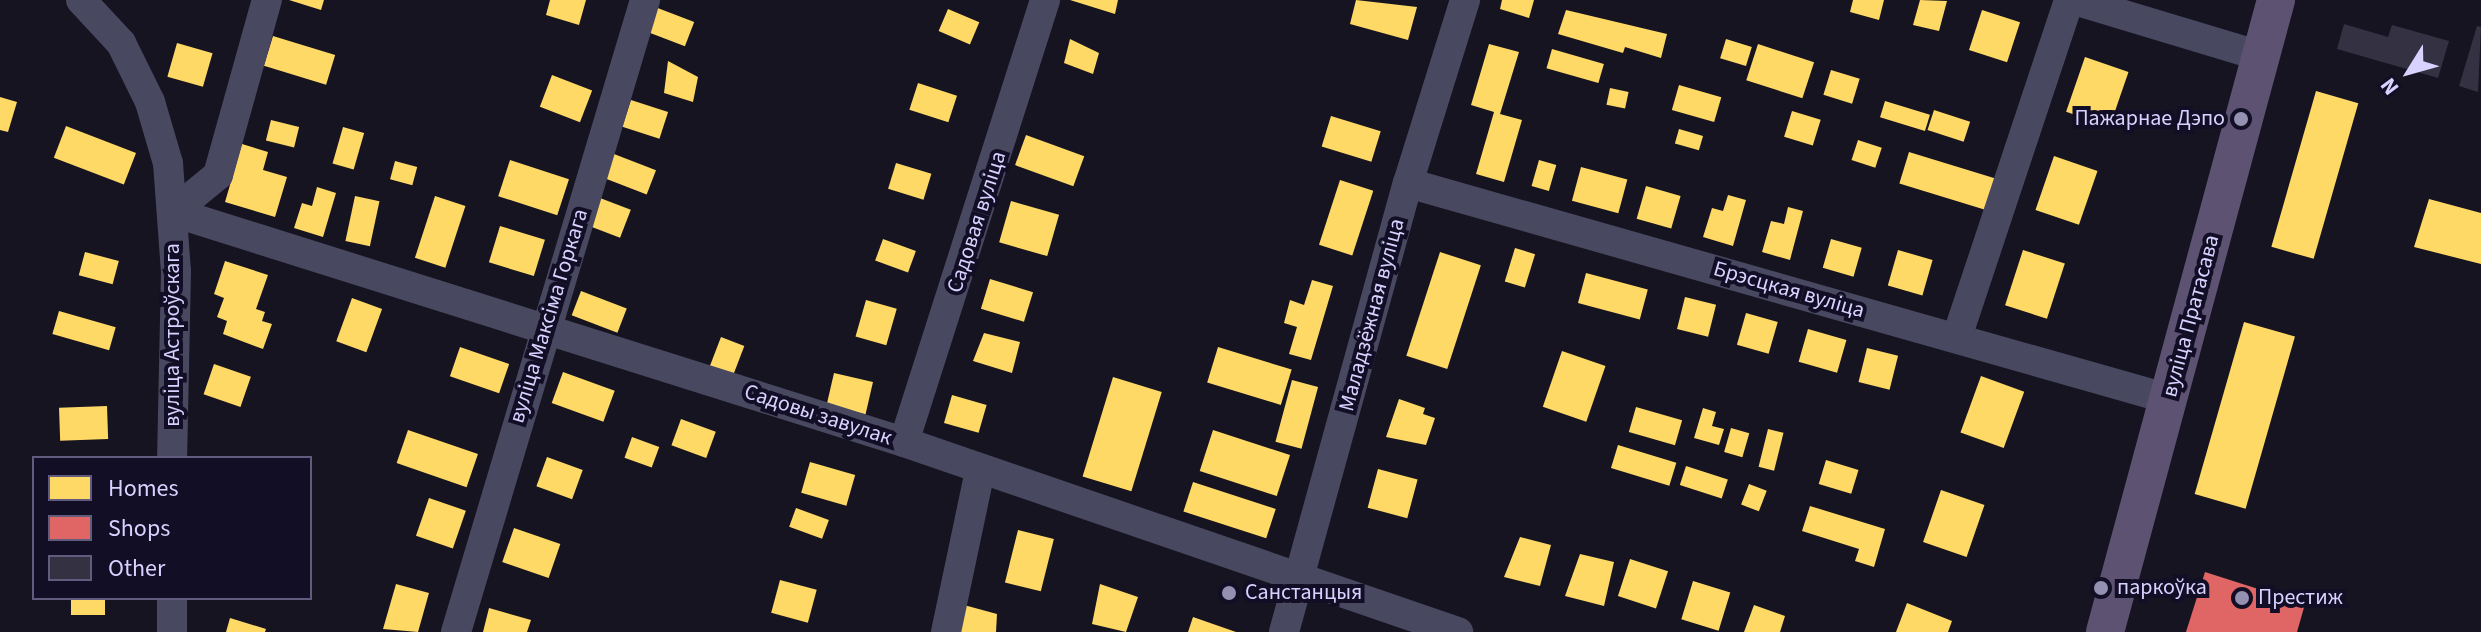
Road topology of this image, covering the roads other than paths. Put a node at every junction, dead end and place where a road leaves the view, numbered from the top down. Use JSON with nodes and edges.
{"nodes":[{"id":1,"x":81,"y":0,"type":"edge"},
{"id":2,"x":267,"y":0,"type":"edge"},
{"id":3,"x":645,"y":0,"type":"edge"},
{"id":4,"x":1045,"y":0,"type":"edge"},
{"id":5,"x":1465,"y":0,"type":"edge"},
{"id":6,"x":2072,"y":0,"type":"edge"},
{"id":7,"x":2276,"y":0,"type":"edge"},
{"id":8,"x":2261,"y":56,"type":"junction"},
{"id":9,"x":1408,"y":183,"type":"junction"},
{"id":10,"x":173,"y":212,"type":"junction"},
{"id":11,"x":545,"y":328,"type":"junction"},
{"id":12,"x":1957,"y":337,"type":"junction"},
{"id":13,"x":2169,"y":399,"type":"junction"},
{"id":14,"x":904,"y":442,"type":"junction"},
{"id":15,"x":172,"y":456,"type":"edge"},
{"id":16,"x":980,"y":470,"type":"junction"},
{"id":17,"x":1298,"y":580,"type":"junction"},
{"id":18,"x":172,"y":600,"type":"edge"},
{"id":19,"x":172,"y":632,"type":"edge"},
{"id":20,"x":456,"y":632,"type":"edge"},
{"id":21,"x":946,"y":632,"type":"edge"},
{"id":22,"x":1284,"y":632,"type":"edge"},
{"id":23,"x":1458,"y":632,"type":"edge"},
{"id":24,"x":2105,"y":632,"type":"edge"}],
"edges":[{"from":1,"to":10,"type":"street","name":"вуліца Астроўскага"},
{"from":2,"to":10,"type":"street","name":"вуліца Астроўскага"},
{"from":3,"to":11,"type":"street","name":"вуліца Максіма Горкага"},
{"from":4,"to":14,"type":"street","name":"Садовая вуліца"},
{"from":5,"to":9,"type":"street","name":"Маладзёжная вуліца"},
{"from":6,"to":8,"type":"street"},
{"from":6,"to":12,"type":"street"},
{"from":7,"to":8,"type":"main road","name":"вуліца Пратасава"},
{"from":8,"to":13,"type":"main road","name":"вуліца Пратасава"},
{"from":9,"to":12,"type":"street","name":"Брэсцкая вуліца"},
{"from":9,"to":17,"type":"street","name":"Маладзёжная вуліца"},
{"from":10,"to":11,"type":"street","name":"Садовы завулак"},
{"from":10,"to":15,"type":"street","name":"вуліца Астроўскага"},
{"from":11,"to":14,"type":"street","name":"Садовы завулак"},
{"from":11,"to":20,"type":"street","name":"вуліца Максіма Горкага"},
{"from":12,"to":13,"type":"street","name":"Брэсцкая вуліца"},
{"from":13,"to":24,"type":"main road","name":"вуліца Пратасава"},
{"from":14,"to":16,"type":"street","name":"Садовы завулак"},
{"from":16,"to":17,"type":"street","name":"Садовы завулак"},
{"from":16,"to":21,"type":"street"},
{"from":17,"to":22,"type":"street","name":"Маладзёжная вуліца"},
{"from":17,"to":23,"type":"street","name":"Садовы завулак"},
{"from":18,"to":19,"type":"street"}]}
